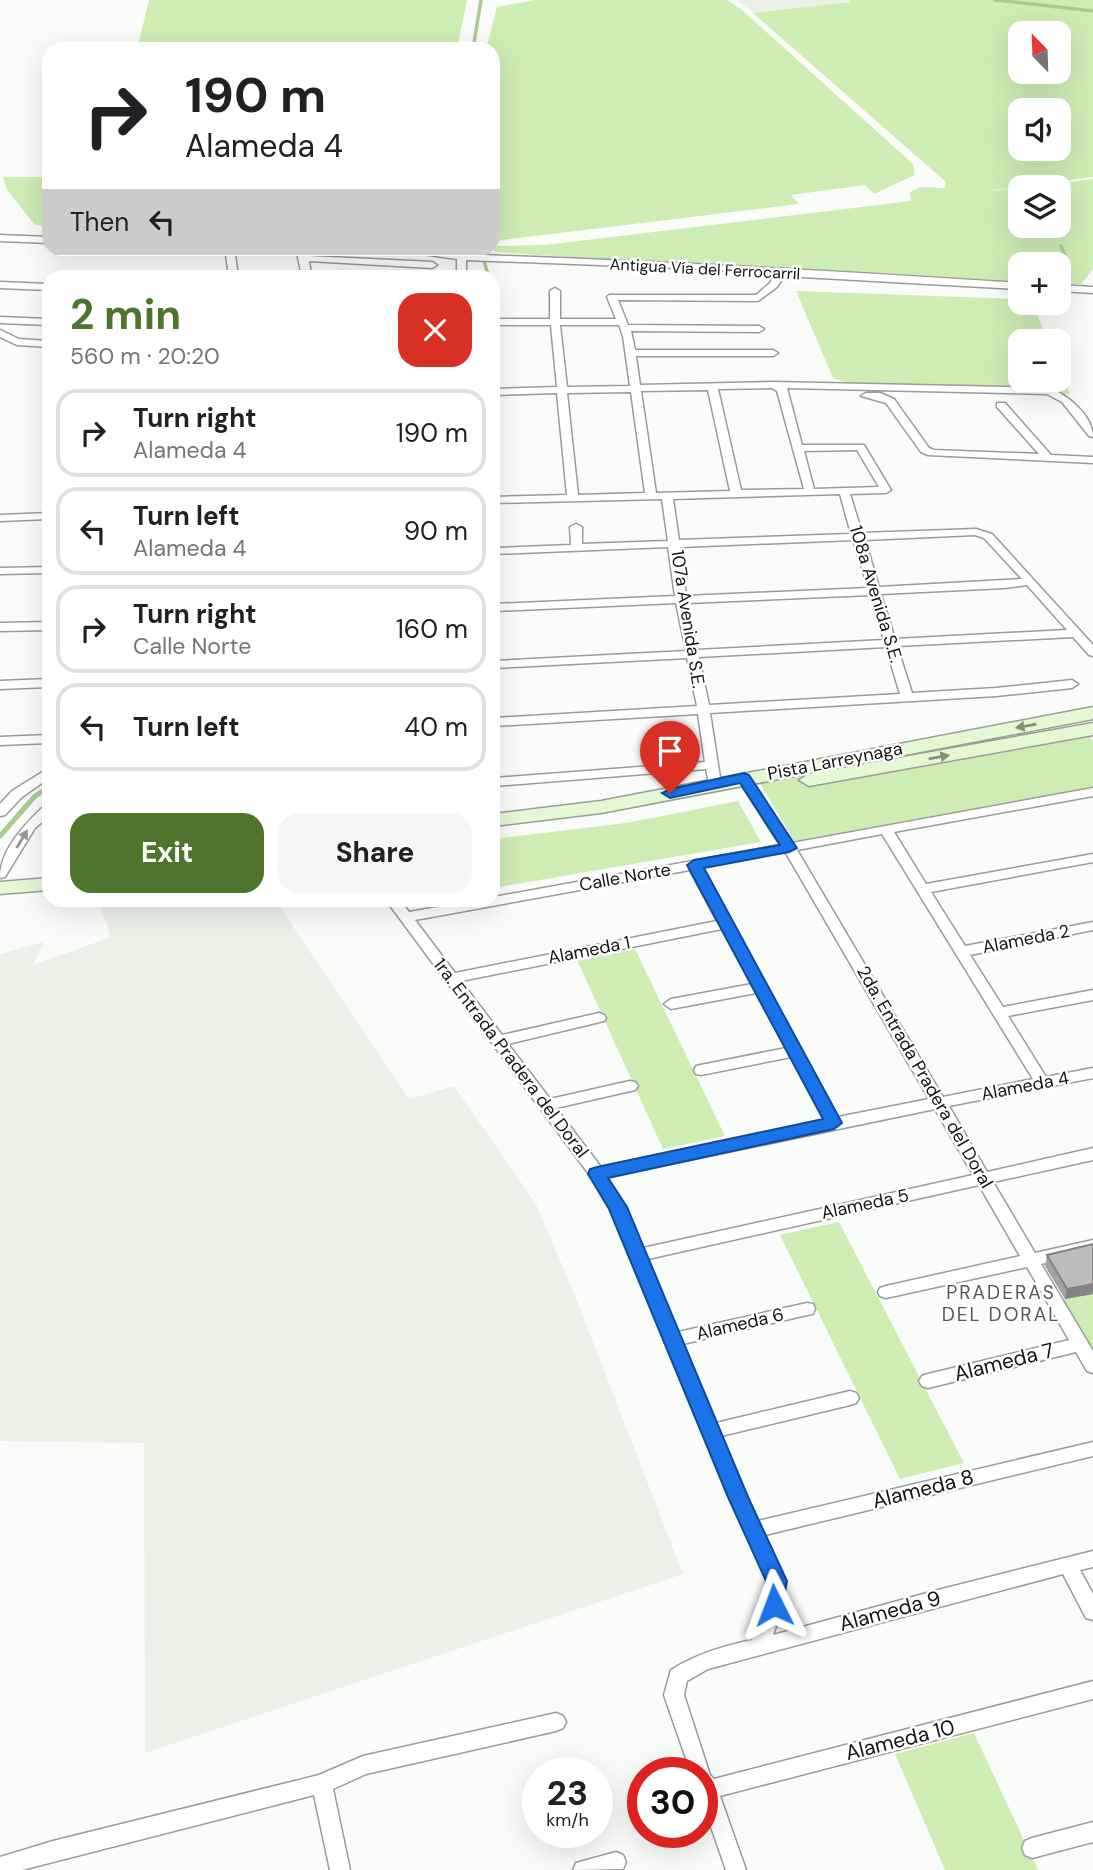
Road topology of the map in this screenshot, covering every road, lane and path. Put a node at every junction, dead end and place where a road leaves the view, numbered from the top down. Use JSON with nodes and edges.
{"nodes":[{"id":1,"x":0,"y":238,"type":"edge"},
{"id":2,"x":42,"y":240,"type":"edge"},
{"id":3,"x":335,"y":256,"type":"edge"},
{"id":4,"x":440,"y":256,"type":"joint"},
{"id":5,"x":458,"y":257,"type":"junction"},
{"id":6,"x":432,"y":265,"type":"junction"},
{"id":7,"x":431,"y":270,"type":"edge"},
{"id":8,"x":460,"y":270,"type":"edge"},
{"id":9,"x":780,"y":274,"type":"junction"},
{"id":10,"x":956,"y":282,"type":"junction"},
{"id":11,"x":0,"y":285,"type":"edge"},
{"id":12,"x":1008,"y":285,"type":"edge"},
{"id":13,"x":42,"y":287,"type":"edge"},
{"id":14,"x":1071,"y":289,"type":"edge"},
{"id":15,"x":1093,"y":290,"type":"edge"},
{"id":16,"x":555,"y":291,"type":"dead end"},
{"id":17,"x":1008,"y":292,"type":"edge"},
{"id":18,"x":1071,"y":296,"type":"edge"},
{"id":19,"x":1093,"y":297,"type":"edge"},
{"id":20,"x":0,"y":320,"type":"edge"},
{"id":21,"x":555,"y":321,"type":"junction"},
{"id":22,"x":42,"y":322,"type":"edge"},
{"id":23,"x":500,"y":322,"type":"edge"},
{"id":24,"x":622,"y":325,"type":"junction"},
{"id":25,"x":759,"y":329,"type":"dead end"},
{"id":26,"x":0,"y":333,"type":"edge"},
{"id":27,"x":17,"y":342,"type":"junction"},
{"id":28,"x":0,"y":344,"type":"edge"},
{"id":29,"x":42,"y":344,"type":"edge"},
{"id":30,"x":630,"y":353,"type":"junction"},
{"id":31,"x":773,"y":353,"type":"dead end"},
{"id":32,"x":712,"y":386,"type":"junction"},
{"id":33,"x":778,"y":387,"type":"junction"},
{"id":34,"x":635,"y":388,"type":"junction"},
{"id":35,"x":562,"y":389,"type":"junction"},
{"id":36,"x":500,"y":392,"type":"edge"},
{"id":37,"x":862,"y":396,"type":"dead end"},
{"id":38,"x":1001,"y":405,"type":"dead end"},
{"id":39,"x":1093,"y":434,"type":"edge"},
{"id":40,"x":799,"y":448,"type":"junction"},
{"id":41,"x":1048,"y":458,"type":"junction"},
{"id":42,"x":1093,"y":460,"type":"edge"},
{"id":43,"x":844,"y":491,"type":"junction"},
{"id":44,"x":810,"y":492,"type":"junction"},
{"id":45,"x":736,"y":494,"type":"junction"},
{"id":46,"x":667,"y":495,"type":"junction"},
{"id":47,"x":651,"y":496,"type":"junction"},
{"id":48,"x":573,"y":498,"type":"junction"},
{"id":49,"x":500,"y":500,"type":"edge"},
{"id":50,"x":42,"y":516,"type":"edge"},
{"id":51,"x":0,"y":518,"type":"edge"},
{"id":52,"x":576,"y":527,"type":"dead end"},
{"id":53,"x":858,"y":538,"type":"junction"},
{"id":54,"x":675,"y":545,"type":"junction"},
{"id":55,"x":577,"y":548,"type":"junction"},
{"id":56,"x":500,"y":551,"type":"edge"},
{"id":57,"x":42,"y":570,"type":"edge"},
{"id":58,"x":0,"y":571,"type":"edge"},
{"id":59,"x":1030,"y":581,"type":"junction"},
{"id":60,"x":874,"y":591,"type":"junction"},
{"id":61,"x":681,"y":600,"type":"junction"},
{"id":62,"x":500,"y":608,"type":"edge"},
{"id":63,"x":42,"y":625,"type":"edge"},
{"id":64,"x":0,"y":627,"type":"edge"},
{"id":65,"x":1074,"y":633,"type":"junction"},
{"id":66,"x":890,"y":643,"type":"junction"},
{"id":67,"x":1093,"y":652,"type":"edge"},
{"id":68,"x":692,"y":654,"type":"junction"},
{"id":69,"x":500,"y":665,"type":"edge"},
{"id":70,"x":42,"y":682,"type":"edge"},
{"id":71,"x":1072,"y":684,"type":"dead end"},
{"id":72,"x":0,"y":685,"type":"edge"},
{"id":73,"x":907,"y":696,"type":"junction"},
{"id":74,"x":704,"y":711,"type":"junction"},
{"id":75,"x":1093,"y":713,"type":"edge"},
{"id":76,"x":500,"y":722,"type":"edge"},
{"id":77,"x":1093,"y":729,"type":"edge"},
{"id":78,"x":42,"y":739,"type":"edge"},
{"id":79,"x":0,"y":741,"type":"edge"},
{"id":80,"x":713,"y":775,"type":"junction"},
{"id":81,"x":42,"y":777,"type":"edge"},
{"id":82,"x":500,"y":782,"type":"edge"},
{"id":83,"x":748,"y":784,"type":"junction"},
{"id":84,"x":0,"y":792,"type":"edge"},
{"id":85,"x":1093,"y":792,"type":"edge"},
{"id":86,"x":17,"y":794,"type":"junction"},
{"id":87,"x":0,"y":812,"type":"edge"},
{"id":88,"x":42,"y":815,"type":"edge"},
{"id":89,"x":500,"y":819,"type":"edge"},
{"id":90,"x":886,"y":830,"type":"junction"},
{"id":91,"x":500,"y":832,"type":"edge"},
{"id":92,"x":789,"y":848,"type":"junction"},
{"id":93,"x":1093,"y":858,"type":"edge"},
{"id":94,"x":694,"y":865,"type":"junction"},
{"id":95,"x":42,"y":872,"type":"edge"},
{"id":96,"x":0,"y":874,"type":"edge"},
{"id":97,"x":42,"y":885,"type":"edge"},
{"id":98,"x":0,"y":888,"type":"edge"},
{"id":99,"x":921,"y":889,"type":"junction"},
{"id":100,"x":500,"y":900,"type":"edge"},
{"id":101,"x":398,"y":907,"type":"edge"},
{"id":102,"x":461,"y":907,"type":"edge"},
{"id":103,"x":406,"y":917,"type":"junction"},
{"id":104,"x":727,"y":923,"type":"junction"},
{"id":105,"x":1093,"y":926,"type":"edge"},
{"id":106,"x":960,"y":952,"type":"junction"},
{"id":107,"x":452,"y":978,"type":"junction"},
{"id":108,"x":762,"y":987,"type":"junction"},
{"id":109,"x":1093,"y":995,"type":"edge"},
{"id":110,"x":671,"y":1004,"type":"dead end"},
{"id":111,"x":998,"y":1013,"type":"junction"},
{"id":112,"x":599,"y":1018,"type":"dead end"},
{"id":113,"x":498,"y":1041,"type":"junction"},
{"id":114,"x":795,"y":1051,"type":"junction"},
{"id":115,"x":701,"y":1070,"type":"dead end"},
{"id":116,"x":1093,"y":1073,"type":"edge"},
{"id":117,"x":1043,"y":1084,"type":"junction"},
{"id":118,"x":630,"y":1086,"type":"dead end"},
{"id":119,"x":940,"y":1102,"type":"junction"},
{"id":120,"x":545,"y":1105,"type":"junction"},
{"id":121,"x":834,"y":1123,"type":"junction"},
{"id":122,"x":1093,"y":1154,"type":"edge"},
{"id":123,"x":597,"y":1174,"type":"junction"},
{"id":124,"x":984,"y":1178,"type":"junction"},
{"id":125,"x":1093,"y":1246,"type":"edge"},
{"id":126,"x":638,"y":1255,"type":"junction"},
{"id":127,"x":1031,"y":1260,"type":"junction"},
{"id":128,"x":886,"y":1292,"type":"dead end"},
{"id":129,"x":807,"y":1309,"type":"dead end"},
{"id":130,"x":674,"y":1340,"type":"junction"},
{"id":131,"x":1080,"y":1344,"type":"junction"},
{"id":132,"x":1093,"y":1366,"type":"edge"},
{"id":133,"x":929,"y":1381,"type":"dead end"},
{"id":134,"x":850,"y":1398,"type":"dead end"},
{"id":135,"x":711,"y":1431,"type":"junction"},
{"id":136,"x":1093,"y":1449,"type":"edge"},
{"id":137,"x":753,"y":1530,"type":"junction"},
{"id":138,"x":1093,"y":1559,"type":"edge"},
{"id":139,"x":1068,"y":1565,"type":"junction"},
{"id":140,"x":1093,"y":1612,"type":"edge"},
{"id":141,"x":759,"y":1647,"type":"junction"},
{"id":142,"x":1093,"y":1690,"type":"edge"},
{"id":143,"x":556,"y":1722,"type":"dead end"},
{"id":144,"x":696,"y":1757,"type":"edge"},
{"id":145,"x":718,"y":1776,"type":"edge"},
{"id":146,"x":322,"y":1784,"type":"junction"},
{"id":147,"x":718,"y":1819,"type":"edge"},
{"id":148,"x":1093,"y":1832,"type":"edge"},
{"id":149,"x":1032,"y":1848,"type":"dead end"},
{"id":150,"x":616,"y":1862,"type":"dead end"},
{"id":151,"x":0,"y":1867,"type":"edge"},
{"id":152,"x":340,"y":1870,"type":"edge"},
{"id":153,"x":583,"y":1870,"type":"edge"},
{"id":154,"x":736,"y":1870,"type":"edge"}],
"edges":[{"from":1,"to":2,"type":"street"},
{"from":3,"to":6,"type":"street"},
{"from":4,"to":5,"type":"street","name":"Antigua Vía del Ferrocarril"},
{"from":4,"to":6,"type":"street"},
{"from":5,"to":8,"type":"street"},
{"from":5,"to":9,"type":"street","name":"Antigua Vía del Ferrocarril"},
{"from":6,"to":7,"type":"street"},
{"from":9,"to":10,"type":"street","name":"Antigua Vía del Ferrocarril"},
{"from":9,"to":24,"type":"street"},
{"from":10,"to":12,"type":"street"},
{"from":10,"to":17,"type":"street"},
{"from":11,"to":13,"type":"street"},
{"from":14,"to":15,"type":"street"},
{"from":16,"to":21,"type":"street"},
{"from":18,"to":19,"type":"street"},
{"from":20,"to":22,"type":"street"},
{"from":21,"to":23,"type":"street"},
{"from":21,"to":24,"type":"street"},
{"from":21,"to":35,"type":"street"},
{"from":24,"to":25,"type":"street"},
{"from":24,"to":30,"type":"street"},
{"from":26,"to":27,"type":"street"},
{"from":27,"to":28,"type":"street"},
{"from":27,"to":29,"type":"street"},
{"from":30,"to":31,"type":"street"},
{"from":30,"to":34,"type":"street"},
{"from":32,"to":33,"type":"street"},
{"from":32,"to":34,"type":"street"},
{"from":32,"to":45,"type":"street"},
{"from":33,"to":39,"type":"street"},
{"from":33,"to":40,"type":"street"},
{"from":34,"to":35,"type":"street"},
{"from":34,"to":47,"type":"street"},
{"from":35,"to":36,"type":"street"},
{"from":35,"to":48,"type":"street"},
{"from":37,"to":41,"type":"street"},
{"from":38,"to":41,"type":"street"},
{"from":40,"to":43,"type":"street"},
{"from":40,"to":44,"type":"street"},
{"from":41,"to":42,"type":"street"},
{"from":43,"to":44,"type":"street"},
{"from":43,"to":53,"type":"street","name":"108a Avenida S.E."},
{"from":44,"to":45,"type":"street"},
{"from":45,"to":46,"type":"street"},
{"from":46,"to":47,"type":"street"},
{"from":46,"to":54,"type":"street","name":"107a Avenida S.E."},
{"from":47,"to":48,"type":"street"},
{"from":48,"to":49,"type":"street"},
{"from":50,"to":51,"type":"street"},
{"from":52,"to":55,"type":"street"},
{"from":53,"to":54,"type":"street"},
{"from":53,"to":59,"type":"street"},
{"from":53,"to":60,"type":"street","name":"108a Avenida S.E."},
{"from":54,"to":55,"type":"street"},
{"from":54,"to":61,"type":"street","name":"107a Avenida S.E."},
{"from":55,"to":56,"type":"street"},
{"from":57,"to":58,"type":"street"},
{"from":59,"to":60,"type":"street"},
{"from":59,"to":65,"type":"street"},
{"from":60,"to":61,"type":"street"},
{"from":60,"to":66,"type":"street","name":"108a Avenida S.E."},
{"from":61,"to":62,"type":"street"},
{"from":61,"to":68,"type":"street","name":"107a Avenida S.E."},
{"from":63,"to":64,"type":"street"},
{"from":65,"to":66,"type":"street"},
{"from":65,"to":67,"type":"street"},
{"from":66,"to":68,"type":"street"},
{"from":66,"to":73,"type":"street","name":"108a Avenida S.E."},
{"from":68,"to":69,"type":"street"},
{"from":68,"to":74,"type":"street","name":"107a Avenida S.E."},
{"from":70,"to":72,"type":"street"},
{"from":71,"to":73,"type":"street"},
{"from":73,"to":74,"type":"street"},
{"from":74,"to":76,"type":"street"},
{"from":74,"to":80,"type":"street","name":"107a Avenida S.E."},
{"from":75,"to":83,"type":"main road","name":"Pista Larreynaga","one_way":true},
{"from":83,"to":77,"type":"main road","name":"Pista Larreynaga","one_way":true},
{"from":78,"to":79,"type":"street"},
{"from":80,"to":82,"type":"street"},
{"from":80,"to":83,"type":"main road","name":"Pista Larreynaga"},
{"from":80,"to":89,"type":"main road","name":"Pista Larreynaga"},
{"from":81,"to":86,"type":"street"},
{"from":83,"to":91,"type":"main road","name":"Pista Larreynaga"},
{"from":83,"to":92,"type":"street","name":"2da. Entrada Pradera del Doral"},
{"from":84,"to":86,"type":"street"},
{"from":85,"to":90,"type":"street","name":"Calle Norte"},
{"from":86,"to":87,"type":"street"},
{"from":96,"to":88,"type":"street","one_way":true},
{"from":90,"to":92,"type":"street","name":"Calle Norte"},
{"from":90,"to":99,"type":"street"},
{"from":92,"to":94,"type":"street","name":"Calle Norte"},
{"from":92,"to":119,"type":"street","name":"2da. Entrada Pradera del Doral"},
{"from":93,"to":99,"type":"street"},
{"from":94,"to":100,"type":"street","name":"Calle Norte"},
{"from":94,"to":104,"type":"street"},
{"from":95,"to":96,"type":"main road"},
{"from":97,"to":98,"type":"main road"},
{"from":99,"to":106,"type":"street"},
{"from":101,"to":103,"type":"street","name":"1ra. Entrada Pradera del Doral"},
{"from":102,"to":103,"type":"street","name":"Calle Norte"},
{"from":103,"to":107,"type":"street","name":"1ra. Entrada Pradera del Doral"},
{"from":104,"to":107,"type":"street","name":"Alameda 1"},
{"from":104,"to":108,"type":"street"},
{"from":105,"to":106,"type":"street","name":"Alameda 2"},
{"from":106,"to":111,"type":"street"},
{"from":107,"to":113,"type":"street","name":"1ra. Entrada Pradera del Doral"},
{"from":108,"to":110,"type":"street"},
{"from":108,"to":114,"type":"street"},
{"from":109,"to":111,"type":"street"},
{"from":111,"to":117,"type":"street"},
{"from":112,"to":113,"type":"street"},
{"from":113,"to":120,"type":"street","name":"1ra. Entrada Pradera del Doral"},
{"from":114,"to":115,"type":"street"},
{"from":114,"to":121,"type":"street"},
{"from":116,"to":117,"type":"street","name":"Alameda 4"},
{"from":117,"to":119,"type":"street","name":"Alameda 4"},
{"from":118,"to":120,"type":"street"},
{"from":119,"to":121,"type":"street","name":"Alameda 4"},
{"from":119,"to":124,"type":"street","name":"2da. Entrada Pradera del Doral"},
{"from":120,"to":123,"type":"street","name":"1ra. Entrada Pradera del Doral"},
{"from":121,"to":123,"type":"street","name":"Alameda 4"},
{"from":122,"to":124,"type":"street","name":"Alameda 5"},
{"from":123,"to":126,"type":"street","name":"1ra. Entrada Pradera del Doral"},
{"from":124,"to":126,"type":"street","name":"Alameda 5"},
{"from":124,"to":127,"type":"street","name":"2da. Entrada Pradera del Doral"},
{"from":125,"to":127,"type":"street"},
{"from":126,"to":130,"type":"street","name":"1ra. Entrada Pradera del Doral"},
{"from":127,"to":128,"type":"street"},
{"from":127,"to":131,"type":"street","name":"2da. Entrada Pradera del Doral"},
{"from":129,"to":130,"type":"street","name":"Alameda 6"},
{"from":130,"to":135,"type":"street","name":"1ra. Entrada Pradera del Doral"},
{"from":131,"to":132,"type":"street","name":"2da. Entrada Pradera del Doral"},
{"from":131,"to":133,"type":"street","name":"Alameda 7"},
{"from":134,"to":135,"type":"street"},
{"from":135,"to":137,"type":"street","name":"1ra. Entrada Pradera del Doral"},
{"from":136,"to":137,"type":"street","name":"Alameda 8"},
{"from":137,"to":141,"type":"street","name":"1ra. Entrada Pradera del Doral"},
{"from":138,"to":139,"type":"street","name":"Alameda 9"},
{"from":139,"to":140,"type":"street"},
{"from":139,"to":141,"type":"street","name":"Alameda 9"},
{"from":141,"to":144,"type":"street","name":"Alameda 9"},
{"from":142,"to":145,"type":"street","name":"Alameda 10"},
{"from":143,"to":146,"type":"street"},
{"from":146,"to":151,"type":"street"},
{"from":146,"to":152,"type":"street"},
{"from":147,"to":154,"type":"street"},
{"from":148,"to":149,"type":"street"},
{"from":150,"to":153,"type":"street"}]}
